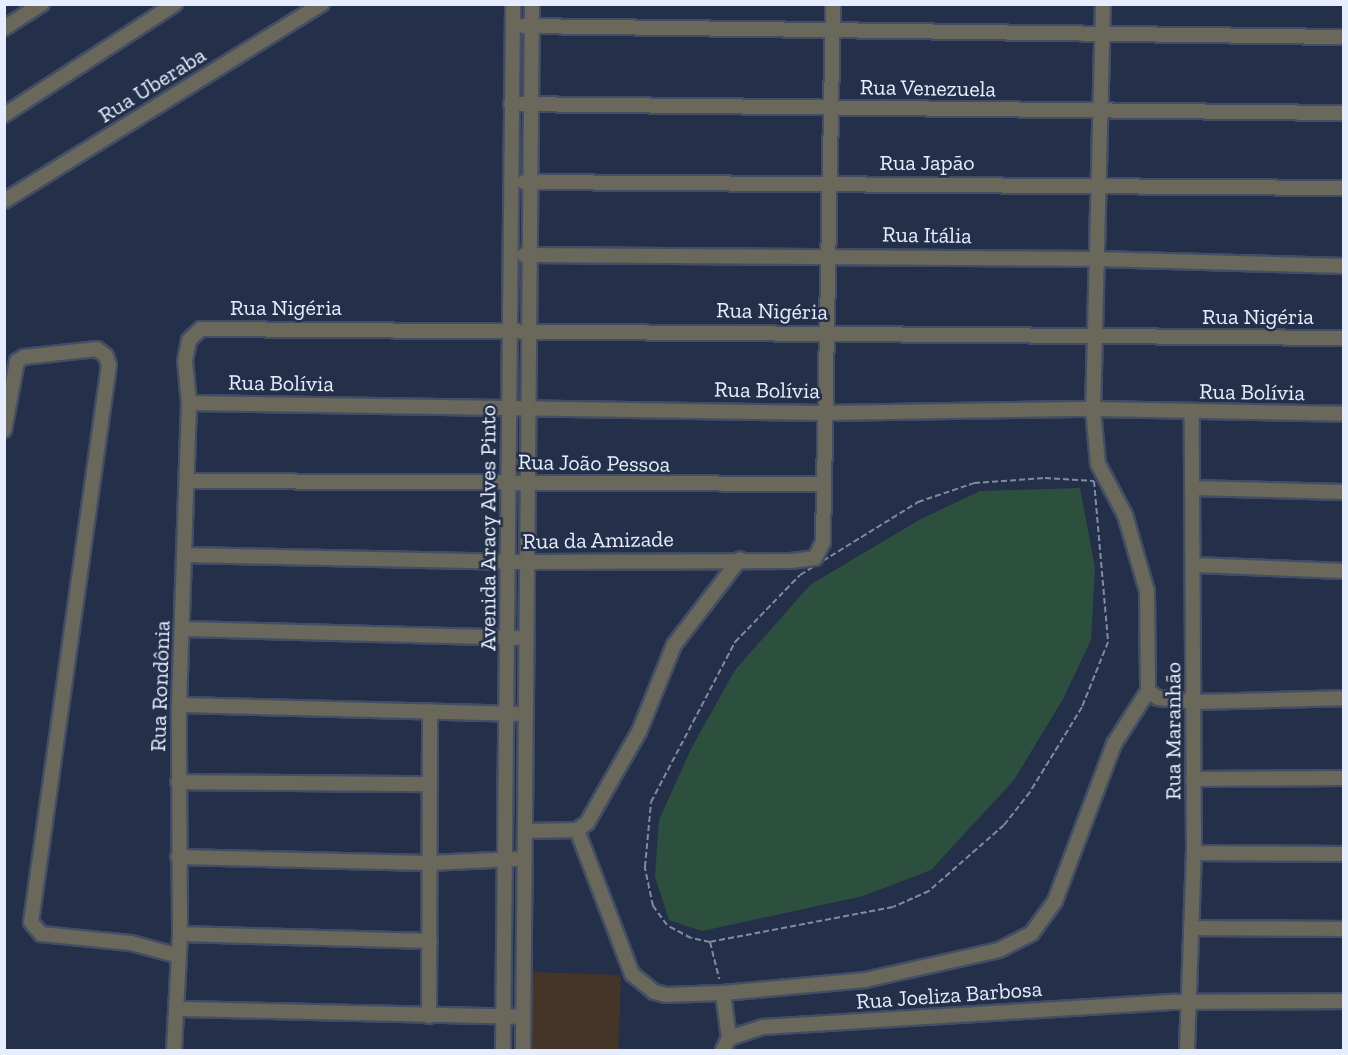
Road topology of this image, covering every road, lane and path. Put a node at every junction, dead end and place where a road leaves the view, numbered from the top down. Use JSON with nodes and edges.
{"nodes":[{"id":1,"x":42,"y":4,"type":"edge"},
{"id":2,"x":175,"y":4,"type":"edge"},
{"id":3,"x":322,"y":4,"type":"edge"},
{"id":4,"x":513,"y":4,"type":"edge"},
{"id":5,"x":532,"y":4,"type":"edge"},
{"id":6,"x":833,"y":4,"type":"edge"},
{"id":7,"x":1103,"y":4,"type":"edge"},
{"id":8,"x":512,"y":25,"type":"junction"},
{"id":9,"x":531,"y":27,"type":"junction"},
{"id":10,"x":4,"y":28,"type":"edge"},
{"id":11,"x":833,"y":33,"type":"junction"},
{"id":12,"x":1102,"y":33,"type":"junction"},
{"id":13,"x":1344,"y":37,"type":"edge"},
{"id":14,"x":511,"y":104,"type":"junction"},
{"id":15,"x":531,"y":104,"type":"junction"},
{"id":16,"x":830,"y":107,"type":"junction"},
{"id":17,"x":1101,"y":111,"type":"junction"},
{"id":18,"x":1344,"y":113,"type":"edge"},
{"id":19,"x":4,"y":115,"type":"edge"},
{"id":20,"x":510,"y":182,"type":"junction"},
{"id":21,"x":531,"y":182,"type":"junction"},
{"id":22,"x":828,"y":184,"type":"junction"},
{"id":23,"x":1099,"y":185,"type":"junction"},
{"id":24,"x":1344,"y":188,"type":"edge"},
{"id":25,"x":4,"y":201,"type":"edge"},
{"id":26,"x":511,"y":255,"type":"junction"},
{"id":27,"x":531,"y":255,"type":"junction"},
{"id":28,"x":828,"y":255,"type":"junction"},
{"id":29,"x":1097,"y":259,"type":"junction"},
{"id":30,"x":1344,"y":266,"type":"edge"},
{"id":31,"x":201,"y":329,"type":"joint"},
{"id":32,"x":507,"y":329,"type":"junction"},
{"id":33,"x":529,"y":329,"type":"junction"},
{"id":34,"x":825,"y":333,"type":"junction"},
{"id":35,"x":1095,"y":338,"type":"junction"},
{"id":36,"x":1344,"y":338,"type":"edge"},
{"id":37,"x":189,"y":403,"type":"junction"},
{"id":38,"x":508,"y":406,"type":"junction"},
{"id":39,"x":528,"y":407,"type":"junction"},
{"id":40,"x":1093,"y":410,"type":"junction"},
{"id":41,"x":825,"y":412,"type":"junction"},
{"id":42,"x":1192,"y":412,"type":"junction"},
{"id":43,"x":1344,"y":414,"type":"edge"},
{"id":44,"x":4,"y":430,"type":"edge"},
{"id":45,"x":187,"y":481,"type":"junction"},
{"id":46,"x":507,"y":483,"type":"junction"},
{"id":47,"x":529,"y":483,"type":"junction"},
{"id":48,"x":822,"y":484,"type":"junction"},
{"id":49,"x":1194,"y":488,"type":"junction"},
{"id":50,"x":1344,"y":492,"type":"edge"},
{"id":51,"x":184,"y":555,"type":"junction"},
{"id":52,"x":740,"y":559,"type":"junction"},
{"id":53,"x":508,"y":562,"type":"junction"},
{"id":54,"x":529,"y":562,"type":"junction"},
{"id":55,"x":1195,"y":565,"type":"junction"},
{"id":56,"x":1344,"y":571,"type":"edge"},
{"id":57,"x":183,"y":629,"type":"junction"},
{"id":58,"x":510,"y":638,"type":"junction"},
{"id":59,"x":528,"y":638,"type":"junction"},
{"id":60,"x":1148,"y":691,"type":"junction"},
{"id":61,"x":1344,"y":698,"type":"edge"},
{"id":62,"x":1194,"y":702,"type":"junction"},
{"id":63,"x":179,"y":705,"type":"junction"},
{"id":64,"x":430,"y":711,"type":"junction"},
{"id":65,"x":509,"y":714,"type":"junction"},
{"id":66,"x":527,"y":715,"type":"junction"},
{"id":67,"x":1344,"y":778,"type":"edge"},
{"id":68,"x":1193,"y":779,"type":"junction"},
{"id":69,"x":178,"y":782,"type":"junction"},
{"id":70,"x":427,"y":784,"type":"junction"},
{"id":71,"x":577,"y":830,"type":"junction"},
{"id":72,"x":525,"y":831,"type":"junction"},
{"id":73,"x":1194,"y":853,"type":"junction"},
{"id":74,"x":1344,"y":854,"type":"edge"},
{"id":75,"x":178,"y":857,"type":"junction"},
{"id":76,"x":524,"y":858,"type":"junction"},
{"id":77,"x":507,"y":860,"type":"junction"},
{"id":78,"x":428,"y":863,"type":"junction"},
{"id":79,"x":1191,"y":928,"type":"junction"},
{"id":80,"x":1344,"y":929,"type":"edge"},
{"id":81,"x":180,"y":934,"type":"junction"},
{"id":82,"x":430,"y":941,"type":"junction"},
{"id":83,"x":710,"y":942,"type":"junction"},
{"id":84,"x":179,"y":956,"type":"junction"},
{"id":85,"x":723,"y":993,"type":"junction"},
{"id":86,"x":1344,"y":1001,"type":"edge"},
{"id":87,"x":1189,"y":1002,"type":"junction"},
{"id":88,"x":177,"y":1009,"type":"junction"},
{"id":89,"x":429,"y":1016,"type":"junction"},
{"id":90,"x":523,"y":1017,"type":"junction"},
{"id":91,"x":503,"y":1018,"type":"junction"},
{"id":92,"x":726,"y":1044,"type":"edge"},
{"id":93,"x":174,"y":1050,"type":"edge"},
{"id":94,"x":503,"y":1050,"type":"edge"},
{"id":95,"x":523,"y":1050,"type":"edge"},
{"id":96,"x":1187,"y":1050,"type":"edge"}],
"edges":[{"from":1,"to":10,"type":"street"},
{"from":2,"to":19,"type":"street"},
{"from":3,"to":25,"type":"street","name":"Rua Uberaba"},
{"from":4,"to":8,"type":"street","name":"Avenida Aracy Alves Pinto"},
{"from":5,"to":9,"type":"street","name":"Avenida Aracy Alves Pinto"},
{"from":6,"to":11,"type":"street"},
{"from":7,"to":12,"type":"street"},
{"from":8,"to":9,"type":"street"},
{"from":8,"to":14,"type":"street","name":"Avenida Aracy Alves Pinto"},
{"from":9,"to":11,"type":"street"},
{"from":9,"to":15,"type":"street","name":"Avenida Aracy Alves Pinto"},
{"from":11,"to":12,"type":"street"},
{"from":11,"to":16,"type":"street"},
{"from":12,"to":13,"type":"street"},
{"from":12,"to":17,"type":"street"},
{"from":14,"to":15,"type":"street","name":"Rua Venezuela"},
{"from":14,"to":20,"type":"street","name":"Avenida Aracy Alves Pinto"},
{"from":15,"to":16,"type":"street","name":"Rua Venezuela"},
{"from":15,"to":21,"type":"street","name":"Avenida Aracy Alves Pinto"},
{"from":16,"to":17,"type":"street","name":"Rua Venezuela"},
{"from":16,"to":22,"type":"street"},
{"from":17,"to":18,"type":"street","name":"Rua Venezuela"},
{"from":17,"to":23,"type":"street"},
{"from":20,"to":21,"type":"street","name":"Rua Japão"},
{"from":20,"to":26,"type":"street","name":"Avenida Aracy Alves Pinto"},
{"from":21,"to":22,"type":"street","name":"Rua Japão"},
{"from":21,"to":27,"type":"street","name":"Avenida Aracy Alves Pinto"},
{"from":22,"to":23,"type":"street","name":"Rua Japão"},
{"from":22,"to":28,"type":"street"},
{"from":23,"to":24,"type":"street","name":"Rua Japão"},
{"from":23,"to":29,"type":"street"},
{"from":26,"to":27,"type":"street","name":"Rua Itália"},
{"from":26,"to":32,"type":"street","name":"Avenida Aracy Alves Pinto"},
{"from":27,"to":28,"type":"street","name":"Rua Itália"},
{"from":27,"to":33,"type":"street","name":"Avenida Aracy Alves Pinto"},
{"from":28,"to":29,"type":"street","name":"Rua Itália"},
{"from":28,"to":34,"type":"street"},
{"from":29,"to":30,"type":"street","name":"Rua Itália"},
{"from":29,"to":35,"type":"street"},
{"from":31,"to":32,"type":"street","name":"Rua Nigéria"},
{"from":31,"to":37,"type":"street","name":"Rua Rondônia"},
{"from":32,"to":33,"type":"street","name":"Rua Nigéria"},
{"from":32,"to":38,"type":"street","name":"Avenida Aracy Alves Pinto"},
{"from":33,"to":34,"type":"street","name":"Rua Nigéria"},
{"from":33,"to":39,"type":"street","name":"Avenida Aracy Alves Pinto"},
{"from":34,"to":35,"type":"street","name":"Rua Nigéria"},
{"from":34,"to":41,"type":"street"},
{"from":35,"to":36,"type":"street","name":"Rua Nigéria"},
{"from":35,"to":40,"type":"street"},
{"from":37,"to":38,"type":"street","name":"Rua Bolívia"},
{"from":37,"to":45,"type":"street","name":"Rua Rondônia"},
{"from":38,"to":39,"type":"street","name":"Rua Bolívia"},
{"from":38,"to":46,"type":"street","name":"Avenida Aracy Alves Pinto"},
{"from":39,"to":41,"type":"street","name":"Rua Bolívia"},
{"from":39,"to":47,"type":"street","name":"Avenida Aracy Alves Pinto"},
{"from":40,"to":41,"type":"street","name":"Rua Bolívia"},
{"from":40,"to":42,"type":"street","name":"Rua Bolívia"},
{"from":40,"to":60,"type":"street"},
{"from":41,"to":48,"type":"street"},
{"from":42,"to":43,"type":"street","name":"Rua Bolívia"},
{"from":42,"to":49,"type":"street","name":"Rua Maranhão"},
{"from":44,"to":84,"type":"street"},
{"from":45,"to":46,"type":"street","name":"Rua João Pessoa"},
{"from":45,"to":51,"type":"street","name":"Rua Rondônia"},
{"from":46,"to":47,"type":"street","name":"Rua João Pessoa"},
{"from":46,"to":53,"type":"street","name":"Avenida Aracy Alves Pinto"},
{"from":47,"to":48,"type":"street","name":"Rua João Pessoa"},
{"from":47,"to":54,"type":"street","name":"Avenida Aracy Alves Pinto"},
{"from":48,"to":52,"type":"street","name":"Rua da Amizade"},
{"from":49,"to":50,"type":"street"},
{"from":49,"to":55,"type":"street","name":"Rua Maranhão"},
{"from":51,"to":53,"type":"street","name":"Rua da Amizade"},
{"from":51,"to":57,"type":"street","name":"Rua Rondônia"},
{"from":52,"to":54,"type":"street","name":"Rua da Amizade"},
{"from":52,"to":71,"type":"street"},
{"from":53,"to":54,"type":"street","name":"Rua da Amizade"},
{"from":53,"to":58,"type":"street","name":"Avenida Aracy Alves Pinto"},
{"from":54,"to":59,"type":"street","name":"Avenida Aracy Alves Pinto"},
{"from":55,"to":56,"type":"street"},
{"from":55,"to":62,"type":"street","name":"Rua Maranhão"},
{"from":57,"to":58,"type":"street"},
{"from":57,"to":63,"type":"street","name":"Rua Rondônia"},
{"from":58,"to":59,"type":"street"},
{"from":58,"to":65,"type":"street","name":"Avenida Aracy Alves Pinto"},
{"from":59,"to":66,"type":"street","name":"Avenida Aracy Alves Pinto"},
{"from":60,"to":62,"type":"street"},
{"from":60,"to":85,"type":"street"},
{"from":61,"to":62,"type":"street"},
{"from":62,"to":68,"type":"street","name":"Rua Maranhão"},
{"from":63,"to":64,"type":"street"},
{"from":63,"to":69,"type":"street","name":"Rua Rondônia"},
{"from":64,"to":65,"type":"street"},
{"from":64,"to":70,"type":"street"},
{"from":65,"to":66,"type":"street"},
{"from":65,"to":77,"type":"street","name":"Avenida Aracy Alves Pinto"},
{"from":66,"to":72,"type":"street","name":"Avenida Aracy Alves Pinto"},
{"from":67,"to":68,"type":"street"},
{"from":68,"to":73,"type":"street","name":"Rua Maranhão"},
{"from":69,"to":70,"type":"street"},
{"from":69,"to":75,"type":"street","name":"Rua Rondônia"},
{"from":70,"to":78,"type":"street"},
{"from":71,"to":72,"type":"street"},
{"from":71,"to":85,"type":"street"},
{"from":72,"to":76,"type":"street","name":"Avenida Aracy Alves Pinto"},
{"from":73,"to":74,"type":"street"},
{"from":73,"to":79,"type":"street","name":"Rua Maranhão"},
{"from":75,"to":78,"type":"street"},
{"from":75,"to":81,"type":"street","name":"Rua Rondônia"},
{"from":76,"to":77,"type":"street"},
{"from":76,"to":90,"type":"street","name":"Avenida Aracy Alves Pinto"},
{"from":77,"to":78,"type":"street"},
{"from":77,"to":91,"type":"street","name":"Avenida Aracy Alves Pinto"},
{"from":78,"to":82,"type":"street"},
{"from":79,"to":80,"type":"street"},
{"from":79,"to":87,"type":"street","name":"Rua Maranhão"},
{"from":81,"to":82,"type":"street"},
{"from":81,"to":84,"type":"street","name":"Rua Rondônia"},
{"from":82,"to":89,"type":"street"},
{"from":83,"to":83,"type":"path"},
{"from":83,"to":85,"type":"path"},
{"from":84,"to":88,"type":"street","name":"Rua Rondônia"},
{"from":85,"to":92,"type":"street"},
{"from":86,"to":87,"type":"street","name":"Rua Joeliza Barbosa"},
{"from":87,"to":92,"type":"street","name":"Rua Joeliza Barbosa"},
{"from":87,"to":96,"type":"street","name":"Rua Maranhão"},
{"from":88,"to":89,"type":"street"},
{"from":88,"to":93,"type":"street","name":"Rua Rondônia"},
{"from":89,"to":91,"type":"street"},
{"from":90,"to":91,"type":"street"},
{"from":90,"to":95,"type":"street","name":"Avenida Aracy Alves Pinto"},
{"from":91,"to":94,"type":"street","name":"Avenida Aracy Alves Pinto"}]}
